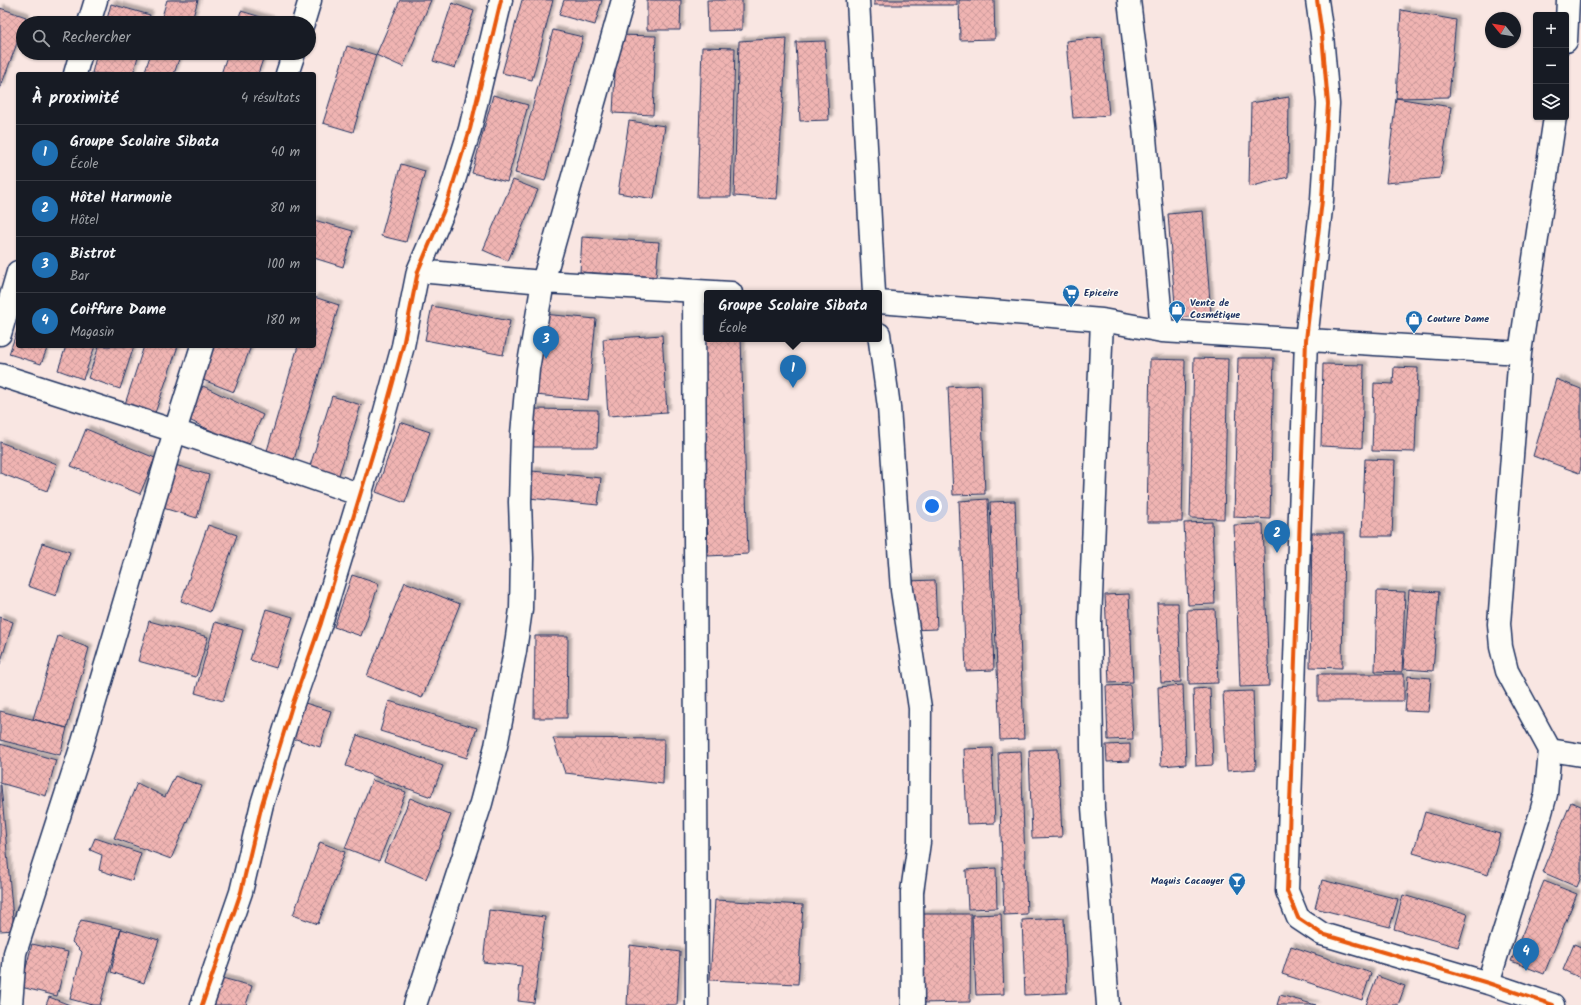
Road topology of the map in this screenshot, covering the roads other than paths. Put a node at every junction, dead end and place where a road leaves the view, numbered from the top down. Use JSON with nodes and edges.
{"nodes":[{"id":1,"x":96,"y":0,"type":"edge"},
{"id":2,"x":310,"y":0,"type":"edge"},
{"id":3,"x":501,"y":0,"type":"edge"},
{"id":4,"x":623,"y":0,"type":"edge"},
{"id":5,"x":858,"y":0,"type":"edge"},
{"id":6,"x":1129,"y":0,"type":"edge"},
{"id":7,"x":1317,"y":0,"type":"edge"},
{"id":8,"x":1568,"y":0,"type":"edge"},
{"id":9,"x":1567,"y":12,"type":"edge"},
{"id":10,"x":91,"y":16,"type":"edge"},
{"id":11,"x":305,"y":16,"type":"edge"},
{"id":12,"x":79,"y":60,"type":"edge"},
{"id":13,"x":292,"y":60,"type":"edge"},
{"id":14,"x":76,"y":72,"type":"edge"},
{"id":15,"x":288,"y":72,"type":"edge"},
{"id":16,"x":1555,"y":120,"type":"edge"},
{"id":17,"x":418,"y":271,"type":"junction"},
{"id":18,"x":16,"y":279,"type":"edge"},
{"id":19,"x":543,"y":282,"type":"junction"},
{"id":20,"x":874,"y":290,"type":"edge"},
{"id":21,"x":694,"y":291,"type":"junction"},
{"id":22,"x":704,"y":292,"type":"edge"},
{"id":23,"x":882,"y":302,"type":"edge"},
{"id":24,"x":1102,"y":320,"type":"junction"},
{"id":25,"x":1162,"y":331,"type":"junction"},
{"id":26,"x":0,"y":334,"type":"edge"},
{"id":27,"x":1306,"y":340,"type":"junction"},
{"id":28,"x":880,"y":342,"type":"edge"},
{"id":29,"x":201,"y":348,"type":"edge"},
{"id":30,"x":1520,"y":354,"type":"junction"},
{"id":31,"x":0,"y":375,"type":"edge"},
{"id":32,"x":175,"y":431,"type":"junction"},
{"id":33,"x":360,"y":495,"type":"junction"},
{"id":34,"x":1550,"y":750,"type":"junction"},
{"id":35,"x":1581,"y":755,"type":"edge"},
{"id":36,"x":8,"y":952,"type":"edge"},
{"id":37,"x":1488,"y":983,"type":"junction"},
{"id":38,"x":11,"y":1005,"type":"edge"},
{"id":39,"x":202,"y":1005,"type":"edge"},
{"id":40,"x":415,"y":1005,"type":"edge"},
{"id":41,"x":697,"y":1005,"type":"edge"},
{"id":42,"x":913,"y":1005,"type":"edge"},
{"id":43,"x":1108,"y":1005,"type":"edge"},
{"id":44,"x":1554,"y":1005,"type":"edge"}],
"edges":[{"from":1,"to":10,"type":"street"},
{"from":2,"to":11,"type":"street"},
{"from":3,"to":17,"type":"street"},
{"from":4,"to":19,"type":"street"},
{"from":5,"to":20,"type":"street"},
{"from":6,"to":25,"type":"street"},
{"from":7,"to":27,"type":"street"},
{"from":8,"to":9,"type":"street"},
{"from":12,"to":14,"type":"street"},
{"from":13,"to":15,"type":"street"},
{"from":16,"to":30,"type":"street"},
{"from":17,"to":19,"type":"street"},
{"from":17,"to":33,"type":"street"},
{"from":18,"to":26,"type":"street"},
{"from":19,"to":21,"type":"street"},
{"from":19,"to":40,"type":"street"},
{"from":21,"to":22,"type":"street"},
{"from":21,"to":41,"type":"street"},
{"from":23,"to":24,"type":"street"},
{"from":24,"to":25,"type":"street"},
{"from":24,"to":43,"type":"street"},
{"from":25,"to":27,"type":"street"},
{"from":27,"to":30,"type":"street"},
{"from":27,"to":37,"type":"street"},
{"from":28,"to":42,"type":"street"},
{"from":29,"to":32,"type":"street"},
{"from":30,"to":34,"type":"street"},
{"from":31,"to":32,"type":"street"},
{"from":32,"to":33,"type":"street"},
{"from":32,"to":36,"type":"street"},
{"from":33,"to":39,"type":"street"},
{"from":34,"to":35,"type":"street"},
{"from":34,"to":37,"type":"street"},
{"from":36,"to":38,"type":"street"},
{"from":37,"to":44,"type":"street"}]}
